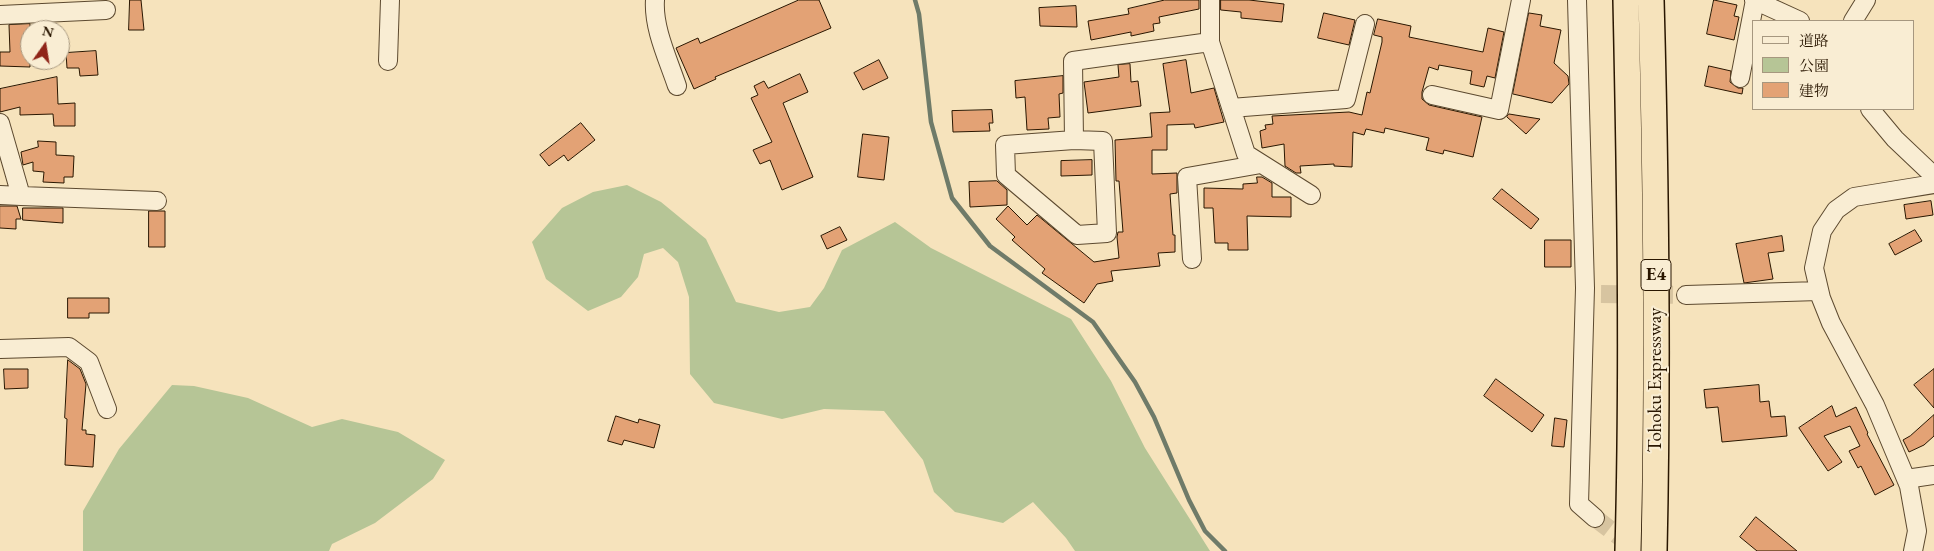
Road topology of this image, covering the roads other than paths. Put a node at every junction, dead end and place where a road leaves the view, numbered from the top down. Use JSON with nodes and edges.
{"nodes":[{"id":1,"x":390,"y":0,"type":"edge"},
{"id":2,"x":655,"y":0,"type":"edge"},
{"id":3,"x":1210,"y":0,"type":"edge"},
{"id":4,"x":1521,"y":0,"type":"edge"},
{"id":5,"x":1576,"y":0,"type":"edge"},
{"id":6,"x":1626,"y":0,"type":"edge"},
{"id":7,"x":1651,"y":0,"type":"edge"},
{"id":8,"x":1754,"y":0,"type":"edge"},
{"id":9,"x":1866,"y":0,"type":"edge"},
{"id":10,"x":106,"y":10,"type":"dead end"},
{"id":11,"x":0,"y":15,"type":"edge"},
{"id":12,"x":1798,"y":20,"type":"edge"},
{"id":13,"x":1854,"y":20,"type":"edge"},
{"id":14,"x":1365,"y":24,"type":"dead end"},
{"id":15,"x":1210,"y":42,"type":"junction"},
{"id":16,"x":388,"y":61,"type":"dead end"},
{"id":17,"x":1740,"y":78,"type":"dead end"},
{"id":18,"x":677,"y":86,"type":"dead end"},
{"id":19,"x":1432,"y":95,"type":"dead end"},
{"id":20,"x":1231,"y":108,"type":"junction"},
{"id":21,"x":1871,"y":110,"type":"edge"},
{"id":22,"x":0,"y":123,"type":"edge"},
{"id":23,"x":1074,"y":140,"type":"junction"},
{"id":24,"x":1261,"y":164,"type":"junction"},
{"id":25,"x":1934,"y":176,"type":"edge"},
{"id":26,"x":1934,"y":184,"type":"edge"},
{"id":27,"x":0,"y":195,"type":"edge"},
{"id":28,"x":1311,"y":195,"type":"dead end"},
{"id":29,"x":21,"y":196,"type":"junction"},
{"id":30,"x":157,"y":201,"type":"dead end"},
{"id":31,"x":1192,"y":259,"type":"dead end"},
{"id":32,"x":1819,"y":292,"type":"junction"},
{"id":33,"x":1686,"y":295,"type":"tunnel mouth"},
{"id":34,"x":0,"y":349,"type":"edge"},
{"id":35,"x":108,"y":409,"type":"dead end"},
{"id":36,"x":1934,"y":475,"type":"edge"},
{"id":37,"x":1906,"y":479,"type":"junction"},
{"id":38,"x":1595,"y":518,"type":"tunnel mouth"},
{"id":39,"x":1628,"y":551,"type":"edge"},
{"id":40,"x":1654,"y":551,"type":"edge"},
{"id":41,"x":1913,"y":551,"type":"edge"}],
"edges":[{"from":1,"to":16,"type":"street"},
{"from":2,"to":18,"type":"street"},
{"from":3,"to":15,"type":"street"},
{"from":4,"to":19,"type":"street"},
{"from":5,"to":38,"type":"street"},
{"from":6,"to":39,"type":"highway","name":"Tohoku Expressway","number":"E4"},
{"from":7,"to":40,"type":"highway","name":"Tohoku Expressway","number":"E4"},
{"from":8,"to":12,"type":"street"},
{"from":8,"to":17,"type":"street"},
{"from":9,"to":13,"type":"street"},
{"from":10,"to":11,"type":"street"},
{"from":14,"to":20,"type":"street"},
{"from":15,"to":20,"type":"street"},
{"from":15,"to":23,"type":"street"},
{"from":20,"to":24,"type":"street"},
{"from":21,"to":25,"type":"street"},
{"from":22,"to":29,"type":"street"},
{"from":23,"to":23,"type":"street"},
{"from":24,"to":28,"type":"street"},
{"from":24,"to":31,"type":"street"},
{"from":26,"to":32,"type":"street"},
{"from":27,"to":29,"type":"street"},
{"from":29,"to":30,"type":"street"},
{"from":32,"to":33,"type":"street"},
{"from":32,"to":37,"type":"street"},
{"from":34,"to":35,"type":"street"},
{"from":36,"to":37,"type":"street"},
{"from":37,"to":41,"type":"street"}]}
